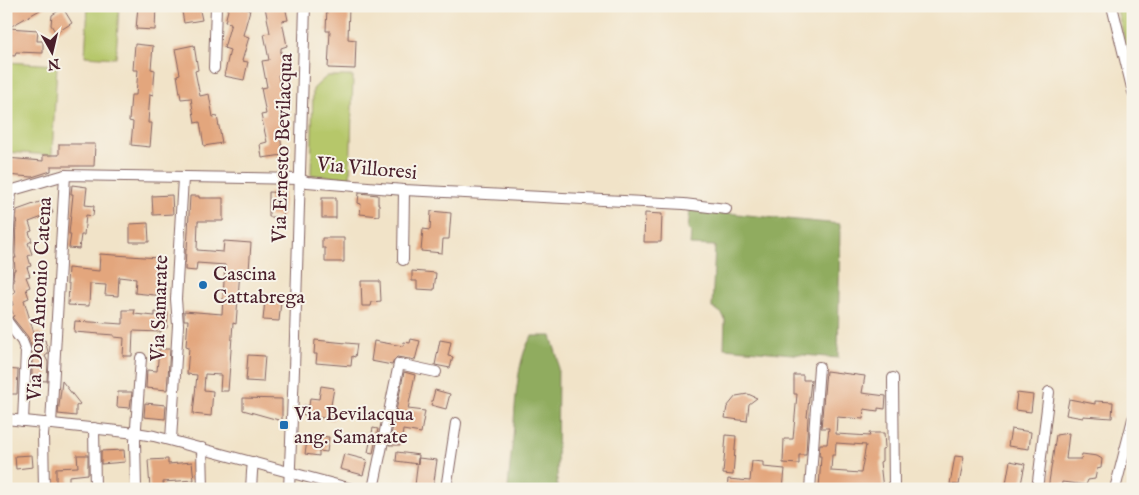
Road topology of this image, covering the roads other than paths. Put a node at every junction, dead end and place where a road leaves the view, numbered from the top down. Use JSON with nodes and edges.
{"nodes":[{"id":1,"x":216,"y":6,"type":"edge"},
{"id":2,"x":305,"y":6,"type":"edge"},
{"id":3,"x":1112,"y":6,"type":"edge"},
{"id":4,"x":214,"y":68,"type":"dead end"},
{"id":5,"x":1133,"y":92,"type":"edge"},
{"id":6,"x":65,"y":175,"type":"junction"},
{"id":7,"x":183,"y":178,"type":"junction"},
{"id":8,"x":300,"y":179,"type":"junction"},
{"id":9,"x":404,"y":190,"type":"junction"},
{"id":10,"x":9,"y":192,"type":"edge"},
{"id":11,"x":726,"y":209,"type":"dead end"},
{"id":12,"x":403,"y":260,"type":"dead end"},
{"id":13,"x":6,"y":288,"type":"edge"},
{"id":14,"x":6,"y":320,"type":"edge"},
{"id":15,"x":141,"y":358,"type":"dead end"},
{"id":16,"x":819,"y":367,"type":"dead end"},
{"id":17,"x":436,"y":372,"type":"dead end"},
{"id":18,"x":893,"y":378,"type":"dead end"},
{"id":19,"x":1049,"y":392,"type":"dead end"},
{"id":20,"x":1133,"y":418,"type":"edge"},
{"id":21,"x":6,"y":419,"type":"edge"},
{"id":22,"x":23,"y":421,"type":"junction"},
{"id":23,"x":48,"y":423,"type":"junction"},
{"id":24,"x":456,"y":424,"type":"dead end"},
{"id":25,"x":94,"y":428,"type":"junction"},
{"id":26,"x":136,"y":433,"type":"junction"},
{"id":27,"x":171,"y":440,"type":"junction"},
{"id":28,"x":202,"y":448,"type":"junction"},
{"id":29,"x":254,"y":462,"type":"junction"},
{"id":30,"x":289,"y":471,"type":"junction"},
{"id":31,"x":334,"y":486,"type":"edge"},
{"id":32,"x":44,"y":489,"type":"edge"},
{"id":33,"x":95,"y":489,"type":"edge"},
{"id":34,"x":136,"y":489,"type":"edge"},
{"id":35,"x":203,"y":489,"type":"edge"},
{"id":36,"x":251,"y":489,"type":"edge"},
{"id":37,"x":289,"y":489,"type":"edge"},
{"id":38,"x":352,"y":489,"type":"edge"},
{"id":39,"x":373,"y":489,"type":"edge"},
{"id":40,"x":446,"y":489,"type":"edge"},
{"id":41,"x":810,"y":489,"type":"edge"},
{"id":42,"x":894,"y":489,"type":"edge"},
{"id":43,"x":1037,"y":489,"type":"edge"},
{"id":44,"x":1115,"y":489,"type":"edge"}],
"edges":[{"from":1,"to":4,"type":"street"},
{"from":2,"to":8,"type":"street","name":"Via Ernesto Bevilacqua"},
{"from":3,"to":5,"type":"street"},
{"from":6,"to":7,"type":"street","name":"Via Villoresi"},
{"from":6,"to":10,"type":"street","name":"Via Villoresi"},
{"from":6,"to":23,"type":"street","name":"Via Don Antonio Catena"},
{"from":7,"to":8,"type":"street","name":"Via Villoresi"},
{"from":7,"to":27,"type":"street","name":"Via Samarate"},
{"from":8,"to":9,"type":"street","name":"Via Villoresi"},
{"from":8,"to":30,"type":"street","name":"Via Ernesto Bevilacqua"},
{"from":9,"to":11,"type":"street","name":"Via Villoresi"},
{"from":9,"to":12,"type":"street"},
{"from":10,"to":13,"type":"street"},
{"from":14,"to":22,"type":"street"},
{"from":15,"to":26,"type":"street","name":"Via Samarate"},
{"from":16,"to":41,"type":"street"},
{"from":17,"to":39,"type":"street"},
{"from":18,"to":42,"type":"street"},
{"from":19,"to":43,"type":"street"},
{"from":20,"to":44,"type":"street"},
{"from":21,"to":22,"type":"street"},
{"from":22,"to":23,"type":"street"},
{"from":23,"to":25,"type":"street"},
{"from":23,"to":32,"type":"street","name":"Via Don Antonio Catena"},
{"from":24,"to":40,"type":"street"},
{"from":25,"to":26,"type":"street"},
{"from":25,"to":33,"type":"street"},
{"from":26,"to":27,"type":"street"},
{"from":26,"to":34,"type":"street","name":"Via Samarate"},
{"from":27,"to":28,"type":"street"},
{"from":28,"to":29,"type":"street"},
{"from":28,"to":35,"type":"street"},
{"from":29,"to":30,"type":"street"},
{"from":29,"to":36,"type":"street"},
{"from":30,"to":31,"type":"street"},
{"from":30,"to":37,"type":"street","name":"Via Ernesto Bevilacqua"},
{"from":31,"to":38,"type":"street"}]}
